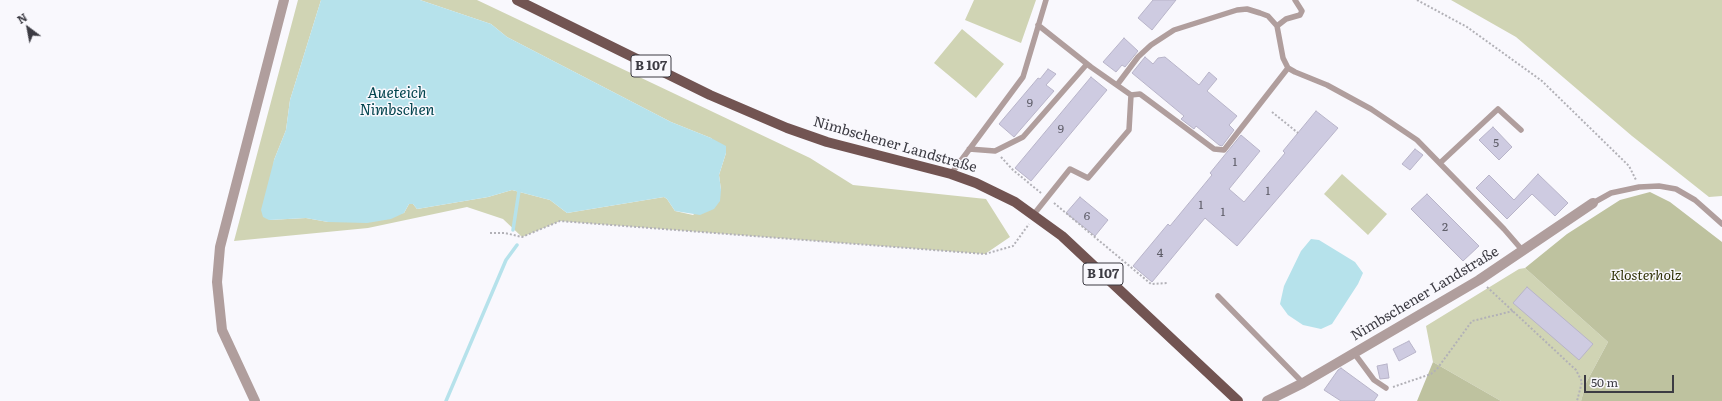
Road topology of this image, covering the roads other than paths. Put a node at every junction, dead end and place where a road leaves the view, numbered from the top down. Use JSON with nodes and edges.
{"nodes":[{"id":1,"x":284,"y":0,"type":"edge"},
{"id":2,"x":517,"y":0,"type":"edge"},
{"id":3,"x":1046,"y":0,"type":"edge"},
{"id":4,"x":1295,"y":0,"type":"edge"},
{"id":5,"x":1038,"y":25,"type":"junction"},
{"id":6,"x":1277,"y":26,"type":"junction"},
{"id":7,"x":1087,"y":64,"type":"junction"},
{"id":8,"x":1288,"y":68,"type":"junction"},
{"id":9,"x":1117,"y":85,"type":"junction"},
{"id":10,"x":1130,"y":95,"type":"junction"},
{"id":11,"x":1521,"y":130,"type":"dead end"},
{"id":12,"x":969,"y":149,"type":"junction"},
{"id":13,"x":1440,"y":163,"type":"junction"},
{"id":14,"x":951,"y":174,"type":"junction"},
{"id":15,"x":1593,"y":203,"type":"joint"},
{"id":16,"x":1034,"y":214,"type":"junction"},
{"id":17,"x":1722,"y":224,"type":"edge"},
{"id":18,"x":1523,"y":252,"type":"junction"},
{"id":19,"x":1218,"y":296,"type":"dead end"},
{"id":20,"x":1354,"y":353,"type":"junction"},
{"id":21,"x":1303,"y":383,"type":"junction"},
{"id":22,"x":1386,"y":388,"type":"road end"},
{"id":23,"x":254,"y":401,"type":"edge"},
{"id":24,"x":1238,"y":401,"type":"edge"},
{"id":25,"x":1267,"y":401,"type":"edge"}],
"edges":[{"from":1,"to":23,"type":"street"},
{"from":2,"to":14,"type":"main road","name":"Nimbschener Landstraße","number":"B 107"},
{"from":3,"to":5,"type":"lane"},
{"from":4,"to":6,"type":"lane"},
{"from":5,"to":7,"type":"lane"},
{"from":5,"to":12,"type":"lane"},
{"from":6,"to":8,"type":"lane"},
{"from":6,"to":9,"type":"lane"},
{"from":7,"to":9,"type":"lane"},
{"from":7,"to":12,"type":"lane"},
{"from":8,"to":10,"type":"lane"},
{"from":8,"to":13,"type":"lane"},
{"from":9,"to":10,"type":"lane"},
{"from":10,"to":16,"type":"lane"},
{"from":11,"to":13,"type":"lane"},
{"from":12,"to":14,"type":"lane"},
{"from":13,"to":18,"type":"lane"},
{"from":14,"to":16,"type":"main road","name":"Nimbschener Landstraße","number":"B 107"},
{"from":15,"to":17,"type":"lane"},
{"from":15,"to":18,"type":"street","name":"Nimbschener Landstraße"},
{"from":16,"to":24,"type":"main road","name":"Nimbschener Landstraße","number":"B 107"},
{"from":18,"to":20,"type":"street","name":"Nimbschener Landstraße"},
{"from":19,"to":21,"type":"lane"},
{"from":20,"to":21,"type":"street","name":"Nimbschener Landstraße"},
{"from":20,"to":22,"type":"lane"},
{"from":21,"to":25,"type":"street","name":"Nimbschener Landstraße"}]}
